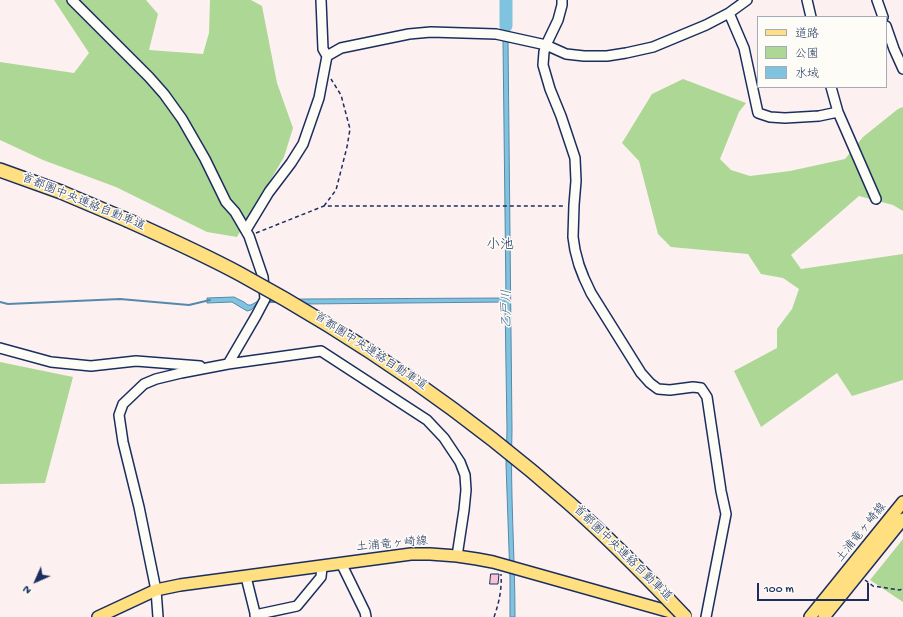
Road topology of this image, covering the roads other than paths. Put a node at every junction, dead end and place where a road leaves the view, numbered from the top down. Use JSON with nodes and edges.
{"nodes":[{"id":1,"x":72,"y":0,"type":"edge"},
{"id":2,"x":322,"y":0,"type":"edge"},
{"id":3,"x":562,"y":0,"type":"edge"},
{"id":4,"x":747,"y":0,"type":"edge"},
{"id":5,"x":807,"y":0,"type":"edge"},
{"id":6,"x":877,"y":0,"type":"edge"},
{"id":7,"x":729,"y":13,"type":"junction"},
{"id":8,"x":811,"y":16,"type":"edge"},
{"id":9,"x":883,"y":16,"type":"edge"},
{"id":10,"x":887,"y":29,"type":"edge"},
{"id":11,"x":546,"y":45,"type":"junction"},
{"id":12,"x":327,"y":56,"type":"junction"},
{"id":13,"x":903,"y":69,"type":"edge"},
{"id":14,"x":831,"y":88,"type":"edge"},
{"id":15,"x":838,"y":112,"type":"junction"},
{"id":16,"x":0,"y":170,"type":"edge"},
{"id":17,"x":876,"y":199,"type":"dead end"},
{"id":18,"x":248,"y":233,"type":"junction"},
{"id":19,"x":0,"y":348,"type":"edge"},
{"id":20,"x":228,"y":364,"type":"junction"},
{"id":21,"x":212,"y":367,"type":"junction"},
{"id":22,"x":903,"y":502,"type":"edge"},
{"id":23,"x":903,"y":519,"type":"edge"},
{"id":24,"x":458,"y":556,"type":"junction"},
{"id":25,"x":341,"y":563,"type":"junction"},
{"id":26,"x":322,"y":567,"type":"junction"},
{"id":27,"x":246,"y":577,"type":"junction"},
{"id":28,"x":156,"y":590,"type":"junction"},
{"id":29,"x":256,"y":616,"type":"edge"},
{"id":30,"x":98,"y":617,"type":"edge"},
{"id":31,"x":158,"y":617,"type":"edge"},
{"id":32,"x":366,"y":617,"type":"edge"},
{"id":33,"x":686,"y":617,"type":"edge"},
{"id":34,"x":706,"y":617,"type":"edge"},
{"id":35,"x":810,"y":617,"type":"edge"},
{"id":36,"x":824,"y":617,"type":"edge"}],
"edges":[{"from":1,"to":18,"type":"street"},
{"from":2,"to":12,"type":"street"},
{"from":3,"to":11,"type":"street"},
{"from":4,"to":7,"type":"street"},
{"from":5,"to":8,"type":"street"},
{"from":6,"to":9,"type":"street"},
{"from":7,"to":11,"type":"street"},
{"from":7,"to":15,"type":"street"},
{"from":10,"to":13,"type":"street"},
{"from":11,"to":12,"type":"street"},
{"from":11,"to":34,"type":"street"},
{"from":12,"to":18,"type":"street"},
{"from":14,"to":15,"type":"street"},
{"from":15,"to":17,"type":"street"},
{"from":16,"to":33,"type":"highway","name":"首都圏中央連絡自動車道","bridge":true},
{"from":18,"to":20,"type":"street"},
{"from":19,"to":21,"type":"street"},
{"from":20,"to":21,"type":"street"},
{"from":20,"to":24,"type":"street"},
{"from":21,"to":28,"type":"street"},
{"from":22,"to":35,"type":"main road","name":"土浦竜ヶ崎線"},
{"from":23,"to":36,"type":"main road","name":"土浦竜ヶ崎線"},
{"from":24,"to":25,"type":"main road","name":"土浦竜ヶ崎線"},
{"from":24,"to":33,"type":"main road","name":"土浦竜ヶ崎線"},
{"from":25,"to":26,"type":"main road","name":"土浦竜ヶ崎線"},
{"from":25,"to":32,"type":"street"},
{"from":26,"to":27,"type":"main road","name":"土浦竜ヶ崎線"},
{"from":26,"to":29,"type":"street"},
{"from":27,"to":28,"type":"main road","name":"土浦竜ヶ崎線"},
{"from":27,"to":29,"type":"street"},
{"from":28,"to":30,"type":"main road","name":"土浦竜ヶ崎線"},
{"from":28,"to":31,"type":"street"}]}
